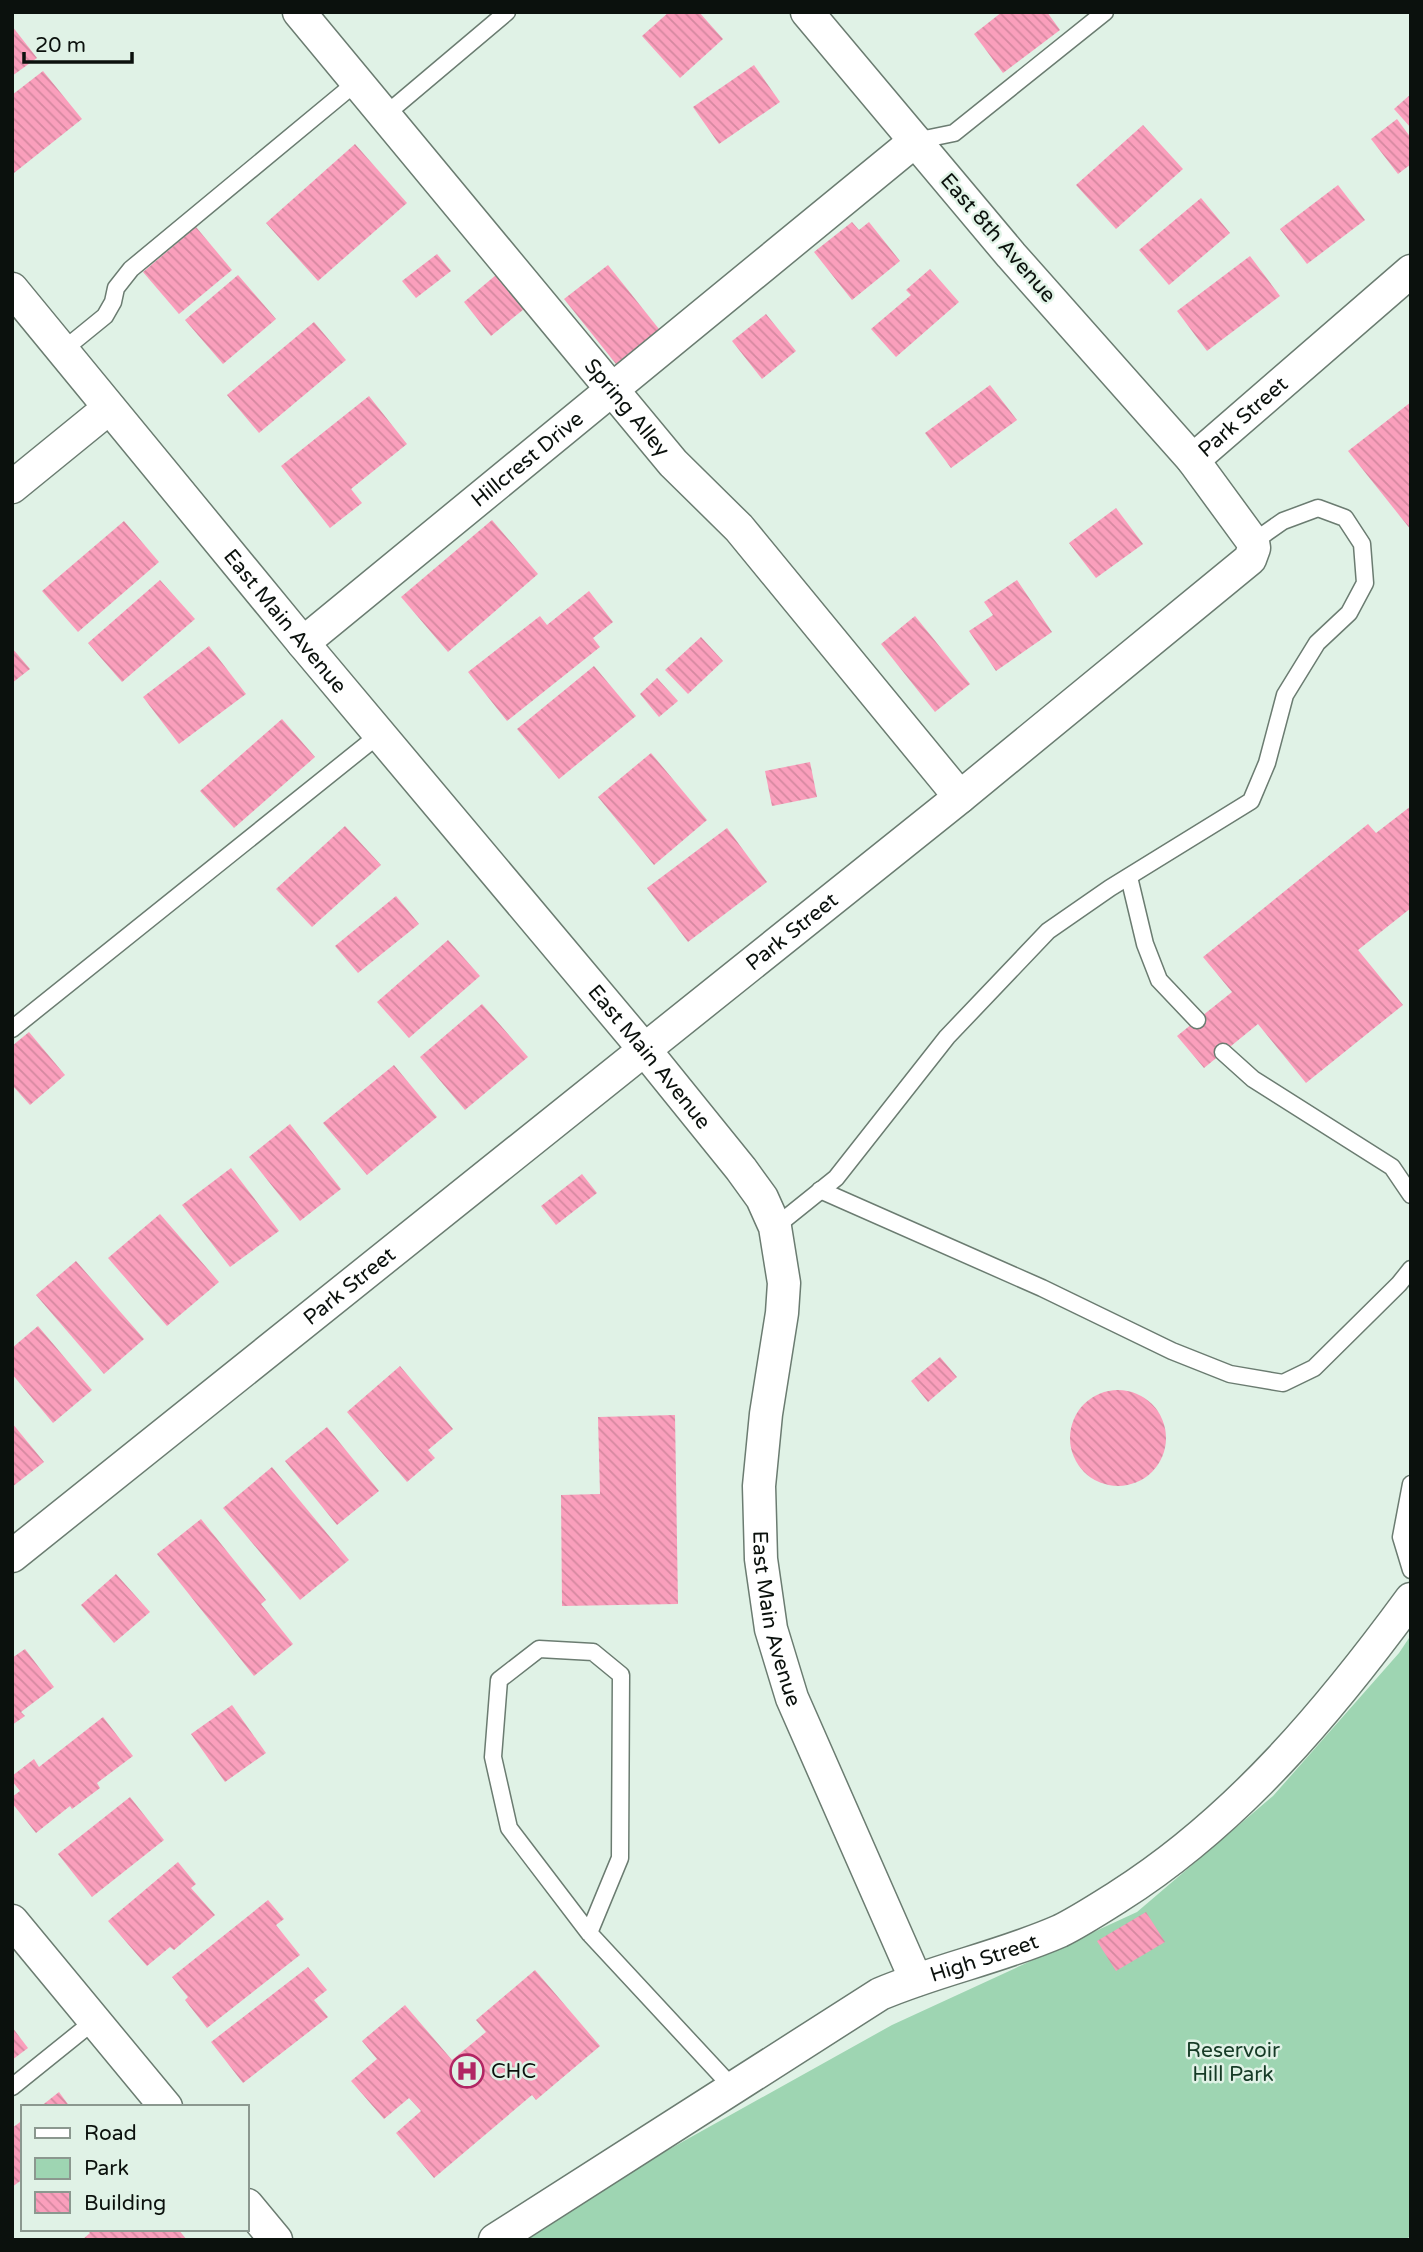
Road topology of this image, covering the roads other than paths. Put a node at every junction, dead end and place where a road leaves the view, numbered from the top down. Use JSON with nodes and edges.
{"nodes":[{"id":1,"x":299,"y":12,"type":"edge"},
{"id":2,"x":507,"y":12,"type":"edge"},
{"id":3,"x":807,"y":12,"type":"edge"},
{"id":4,"x":1105,"y":12,"type":"edge"},
{"id":5,"x":358,"y":81,"type":"junction"},
{"id":6,"x":385,"y":115,"type":"junction"},
{"id":7,"x":915,"y":141,"type":"junction"},
{"id":8,"x":1411,"y":271,"type":"edge"},
{"id":9,"x":12,"y":289,"type":"edge"},
{"id":10,"x":62,"y":351,"type":"junction"},
{"id":11,"x":614,"y":388,"type":"junction"},
{"id":12,"x":108,"y":408,"type":"junction"},
{"id":13,"x":1193,"y":460,"type":"junction"},
{"id":14,"x":12,"y":487,"type":"edge"},
{"id":15,"x":1253,"y":542,"type":"junction"},
{"id":16,"x":303,"y":643,"type":"junction"},
{"id":17,"x":380,"y":734,"type":"junction"},
{"id":18,"x":960,"y":797,"type":"junction"},
{"id":19,"x":1129,"y":877,"type":"junction"},
{"id":20,"x":1197,"y":1020,"type":"dead end"},
{"id":21,"x":12,"y":1029,"type":"edge"},
{"id":22,"x":644,"y":1049,"type":"junction"},
{"id":23,"x":1223,"y":1052,"type":"dead end"},
{"id":24,"x":820,"y":1190,"type":"junction"},
{"id":25,"x":1411,"y":1195,"type":"edge"},
{"id":26,"x":775,"y":1227,"type":"junction"},
{"id":27,"x":1411,"y":1269,"type":"edge"},
{"id":28,"x":1411,"y":1484,"type":"edge"},
{"id":29,"x":12,"y":1556,"type":"edge"},
{"id":30,"x":1411,"y":1570,"type":"edge"},
{"id":31,"x":1411,"y":1599,"type":"edge"},
{"id":32,"x":12,"y":1921,"type":"edge"},
{"id":33,"x":589,"y":1933,"type":"junction"},
{"id":34,"x":916,"y":1980,"type":"junction"},
{"id":35,"x":94,"y":2021,"type":"junction"},
{"id":36,"x":12,"y":2087,"type":"edge"},
{"id":37,"x":733,"y":2088,"type":"junction"},
{"id":38,"x":164,"y":2105,"type":"edge"},
{"id":39,"x":248,"y":2206,"type":"edge"},
{"id":40,"x":276,"y":2240,"type":"edge"},
{"id":41,"x":495,"y":2240,"type":"edge"}],
"edges":[{"from":1,"to":5,"type":"street","name":"Spring Alley"},
{"from":2,"to":6,"type":"lane"},
{"from":3,"to":7,"type":"street","name":"East 8th Avenue"},
{"from":4,"to":7,"type":"lane"},
{"from":5,"to":6,"type":"street","name":"Spring Alley"},
{"from":5,"to":10,"type":"lane"},
{"from":6,"to":11,"type":"street","name":"Spring Alley"},
{"from":7,"to":11,"type":"street","name":"Hillcrest Drive"},
{"from":7,"to":13,"type":"street","name":"East 8th Avenue"},
{"from":8,"to":13,"type":"street","name":"Park Street"},
{"from":9,"to":10,"type":"street","name":"East Main Avenue"},
{"from":10,"to":12,"type":"street","name":"East Main Avenue"},
{"from":11,"to":16,"type":"street","name":"Hillcrest Drive"},
{"from":11,"to":18,"type":"street","name":"Spring Alley"},
{"from":12,"to":14,"type":"street"},
{"from":12,"to":16,"type":"street","name":"East Main Avenue"},
{"from":13,"to":15,"type":"street","name":"Park Street"},
{"from":15,"to":18,"type":"street","name":"Park Street"},
{"from":15,"to":19,"type":"lane"},
{"from":16,"to":17,"type":"street","name":"East Main Avenue"},
{"from":17,"to":21,"type":"lane"},
{"from":17,"to":22,"type":"street","name":"East Main Avenue"},
{"from":18,"to":22,"type":"street","name":"Park Street"},
{"from":19,"to":20,"type":"lane"},
{"from":19,"to":24,"type":"lane"},
{"from":22,"to":26,"type":"street","name":"East Main Avenue"},
{"from":22,"to":29,"type":"street","name":"Park Street"},
{"from":23,"to":25,"type":"lane"},
{"from":24,"to":26,"type":"lane"},
{"from":24,"to":27,"type":"lane"},
{"from":26,"to":34,"type":"street","name":"East Main Avenue"},
{"from":28,"to":30,"type":"lane"},
{"from":31,"to":34,"type":"street","name":"High Street"},
{"from":32,"to":35,"type":"street"},
{"from":33,"to":33,"type":"lane"},
{"from":33,"to":37,"type":"lane"},
{"from":34,"to":37,"type":"street","name":"High Street"},
{"from":35,"to":36,"type":"lane"},
{"from":35,"to":38,"type":"street"},
{"from":37,"to":41,"type":"street","name":"High Street"},
{"from":39,"to":40,"type":"street"}]}
